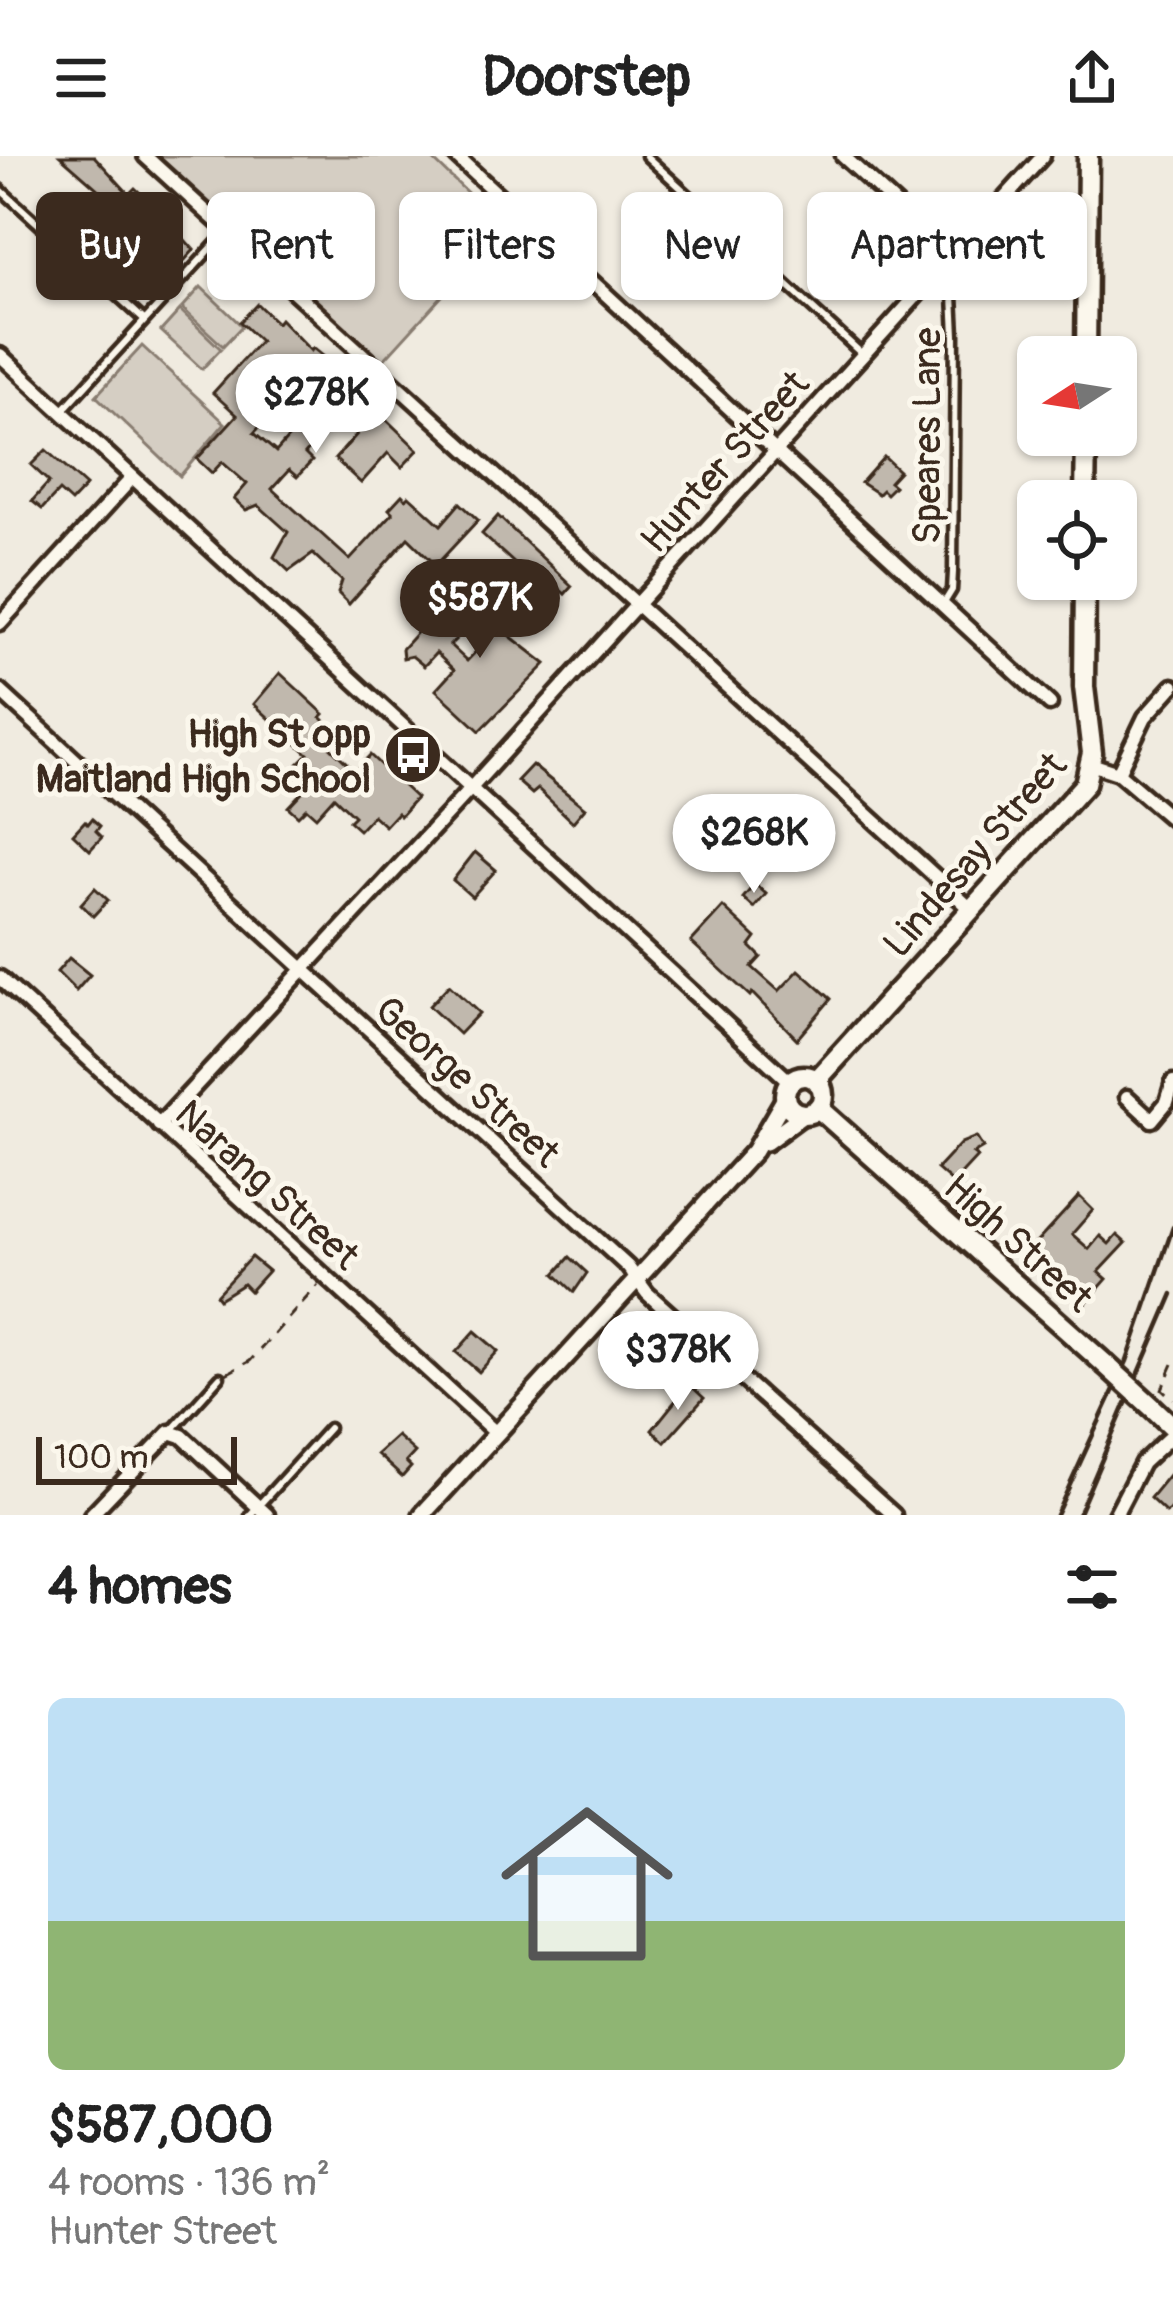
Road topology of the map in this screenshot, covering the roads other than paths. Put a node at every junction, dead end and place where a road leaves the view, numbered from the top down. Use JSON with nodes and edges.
{"nodes":[{"id":1,"x":145,"y":156,"type":"edge"},
{"id":2,"x":456,"y":156,"type":"edge"},
{"id":3,"x":646,"y":156,"type":"edge"},
{"id":4,"x":843,"y":156,"type":"edge"},
{"id":5,"x":1088,"y":156,"type":"edge"},
{"id":6,"x":1041,"y":157,"type":"edge"},
{"id":7,"x":0,"y":189,"type":"edge"},
{"id":8,"x":882,"y":192,"type":"edge"},
{"id":9,"x":1009,"y":192,"type":"edge"},
{"id":10,"x":207,"y":213,"type":"edge"},
{"id":11,"x":207,"y":252,"type":"edge"},
{"id":12,"x":303,"y":300,"type":"edge"},
{"id":13,"x":911,"y":300,"type":"edge"},
{"id":14,"x":951,"y":300,"type":"edge"},
{"id":15,"x":144,"y":320,"type":"junction"},
{"id":16,"x":1086,"y":336,"type":"edge"},
{"id":17,"x":862,"y":353,"type":"junction"},
{"id":18,"x":0,"y":356,"type":"edge"},
{"id":19,"x":62,"y":411,"type":"junction"},
{"id":20,"x":775,"y":452,"type":"junction"},
{"id":21,"x":132,"y":478,"type":"junction"},
{"id":22,"x":1085,"y":600,"type":"edge"},
{"id":23,"x":636,"y":603,"type":"junction"},
{"id":24,"x":944,"y":603,"type":"junction"},
{"id":25,"x":0,"y":623,"type":"edge"},
{"id":26,"x":1173,"y":686,"type":"edge"},
{"id":27,"x":0,"y":691,"type":"edge"},
{"id":28,"x":1050,"y":704,"type":"dead end"},
{"id":29,"x":1091,"y":764,"type":"junction"},
{"id":30,"x":1118,"y":773,"type":"junction"},
{"id":31,"x":472,"y":787,"type":"junction"},
{"id":32,"x":1173,"y":820,"type":"edge"},
{"id":33,"x":972,"y":910,"type":"junction"},
{"id":34,"x":302,"y":970,"type":"junction"},
{"id":35,"x":0,"y":978,"type":"edge"},
{"id":36,"x":816,"y":1081,"type":"junction"},
{"id":37,"x":1173,"y":1082,"type":"edge"},
{"id":38,"x":788,"y":1090,"type":"junction"},
{"id":39,"x":1127,"y":1097,"type":"dead end"},
{"id":40,"x":811,"y":1111,"type":"junction"},
{"id":41,"x":158,"y":1126,"type":"junction"},
{"id":42,"x":754,"y":1151,"type":"junction"},
{"id":43,"x":637,"y":1280,"type":"junction"},
{"id":44,"x":220,"y":1377,"type":"road end"},
{"id":45,"x":329,"y":1428,"type":"dead end"},
{"id":46,"x":1173,"y":1430,"type":"edge"},
{"id":47,"x":170,"y":1432,"type":"junction"},
{"id":48,"x":496,"y":1433,"type":"junction"},
{"id":49,"x":258,"y":1512,"type":"edge"},
{"id":50,"x":92,"y":1515,"type":"edge"},
{"id":51,"x":422,"y":1515,"type":"edge"},
{"id":52,"x":894,"y":1515,"type":"edge"},
{"id":53,"x":1115,"y":1515,"type":"edge"}],
"edges":[{"from":1,"to":10,"type":"street"},
{"from":2,"to":20,"type":"street"},
{"from":3,"to":17,"type":"lane"},
{"from":4,"to":8,"type":"street"},
{"from":5,"to":16,"type":"main road"},
{"from":6,"to":9,"type":"street","name":"Hunter Street"},
{"from":7,"to":15,"type":"lane"},
{"from":11,"to":15,"type":"lane"},
{"from":12,"to":23,"type":"street"},
{"from":13,"to":17,"type":"street","name":"Hunter Street"},
{"from":14,"to":24,"type":"lane","name":"Speares Lane"},
{"from":15,"to":19,"type":"lane"},
{"from":17,"to":20,"type":"street","name":"Hunter Street"},
{"from":18,"to":19,"type":"street"},
{"from":19,"to":21,"type":"street"},
{"from":20,"to":23,"type":"street","name":"Hunter Street"},
{"from":20,"to":24,"type":"street"},
{"from":21,"to":25,"type":"street"},
{"from":21,"to":31,"type":"street"},
{"from":22,"to":29,"type":"main road"},
{"from":23,"to":31,"type":"street","name":"Hunter Street"},
{"from":23,"to":33,"type":"street"},
{"from":24,"to":28,"type":"street"},
{"from":26,"to":30,"type":"street","name":"Lindesay Street"},
{"from":27,"to":34,"type":"street","name":"George Street"},
{"from":29,"to":30,"type":"street","name":"Lindesay Street"},
{"from":29,"to":33,"type":"main road","name":"Lindesay Street"},
{"from":30,"to":32,"type":"street"},
{"from":31,"to":34,"type":"street","name":"Hunter Street"},
{"from":31,"to":38,"type":"street"},
{"from":33,"to":36,"type":"main road","name":"Lindesay Street"},
{"from":34,"to":41,"type":"street","name":"Hunter Street"},
{"from":34,"to":43,"type":"street","name":"George Street"},
{"from":35,"to":41,"type":"street","name":"Narang Street"},
{"from":36,"to":38,"type":"main road"},
{"from":36,"to":40,"type":"main road"},
{"from":37,"to":39,"type":"street"},
{"from":38,"to":40,"type":"main road"},
{"from":38,"to":42,"type":"street"},
{"from":40,"to":42,"type":"street"},
{"from":40,"to":46,"type":"main road","name":"High Street","bridge":true},
{"from":41,"to":48,"type":"street","name":"Narang Street"},
{"from":42,"to":43,"type":"street"},
{"from":43,"to":48,"type":"street"},
{"from":43,"to":52,"type":"street","name":"George Street"},
{"from":44,"to":47,"type":"lane"},
{"from":45,"to":49,"type":"lane"},
{"from":46,"to":53,"type":"street"},
{"from":47,"to":49,"type":"street"},
{"from":47,"to":50,"type":"street"},
{"from":48,"to":51,"type":"street"}]}
